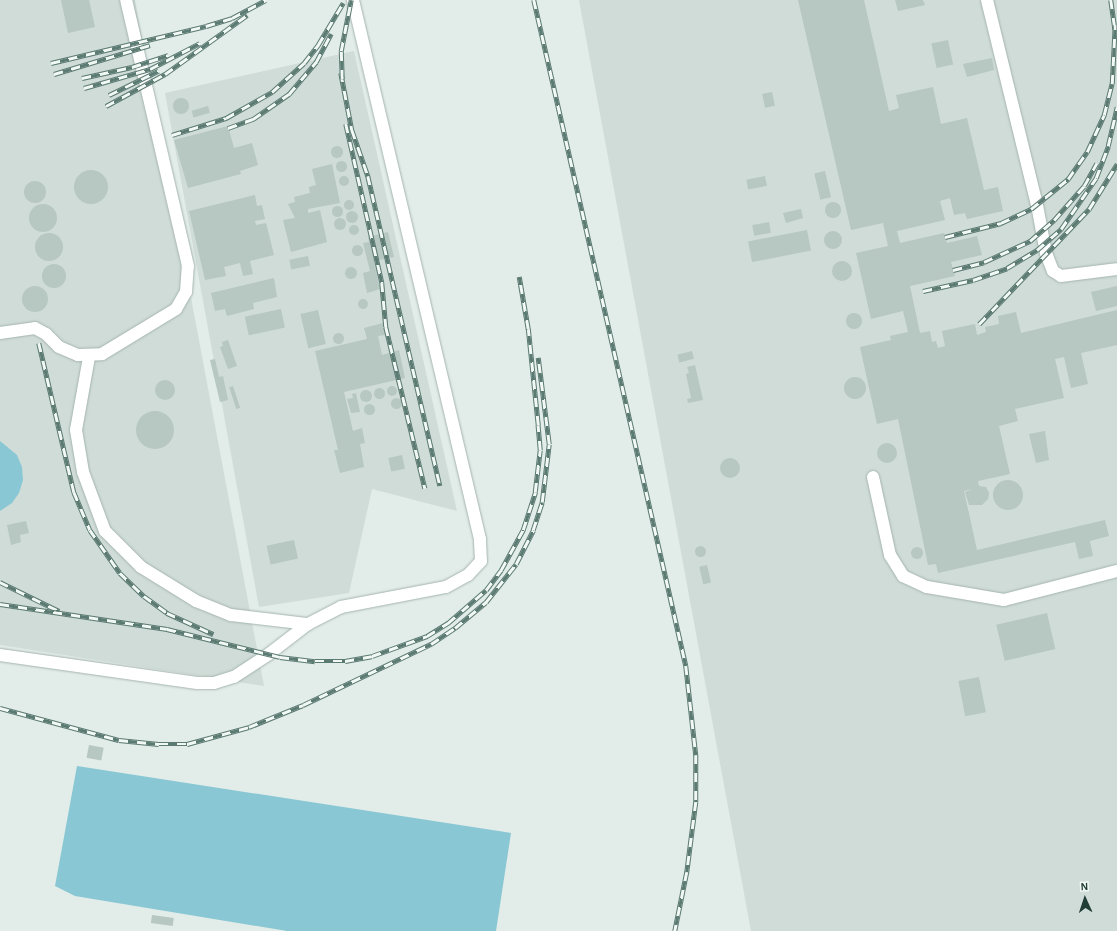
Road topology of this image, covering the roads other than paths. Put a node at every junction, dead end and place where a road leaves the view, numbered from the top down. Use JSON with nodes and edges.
{"nodes":[{"id":1,"x":126,"y":0,"type":"edge"},
{"id":2,"x":353,"y":0,"type":"edge"},
{"id":3,"x":987,"y":0,"type":"edge"},
{"id":4,"x":1117,"y":269,"type":"edge"},
{"id":5,"x":0,"y":333,"type":"edge"},
{"id":6,"x":89,"y":357,"type":"junction"},
{"id":7,"x":873,"y":476,"type":"dead end"},
{"id":8,"x":1117,"y":571,"type":"edge"},
{"id":9,"x":308,"y":624,"type":"junction"},
{"id":10,"x":0,"y":655,"type":"edge"}],
"edges":[{"from":1,"to":6,"type":"street"},
{"from":2,"to":9,"type":"street"},
{"from":3,"to":4,"type":"street"},
{"from":5,"to":6,"type":"street"},
{"from":6,"to":9,"type":"street"},
{"from":7,"to":8,"type":"street"},
{"from":9,"to":10,"type":"street"}]}
